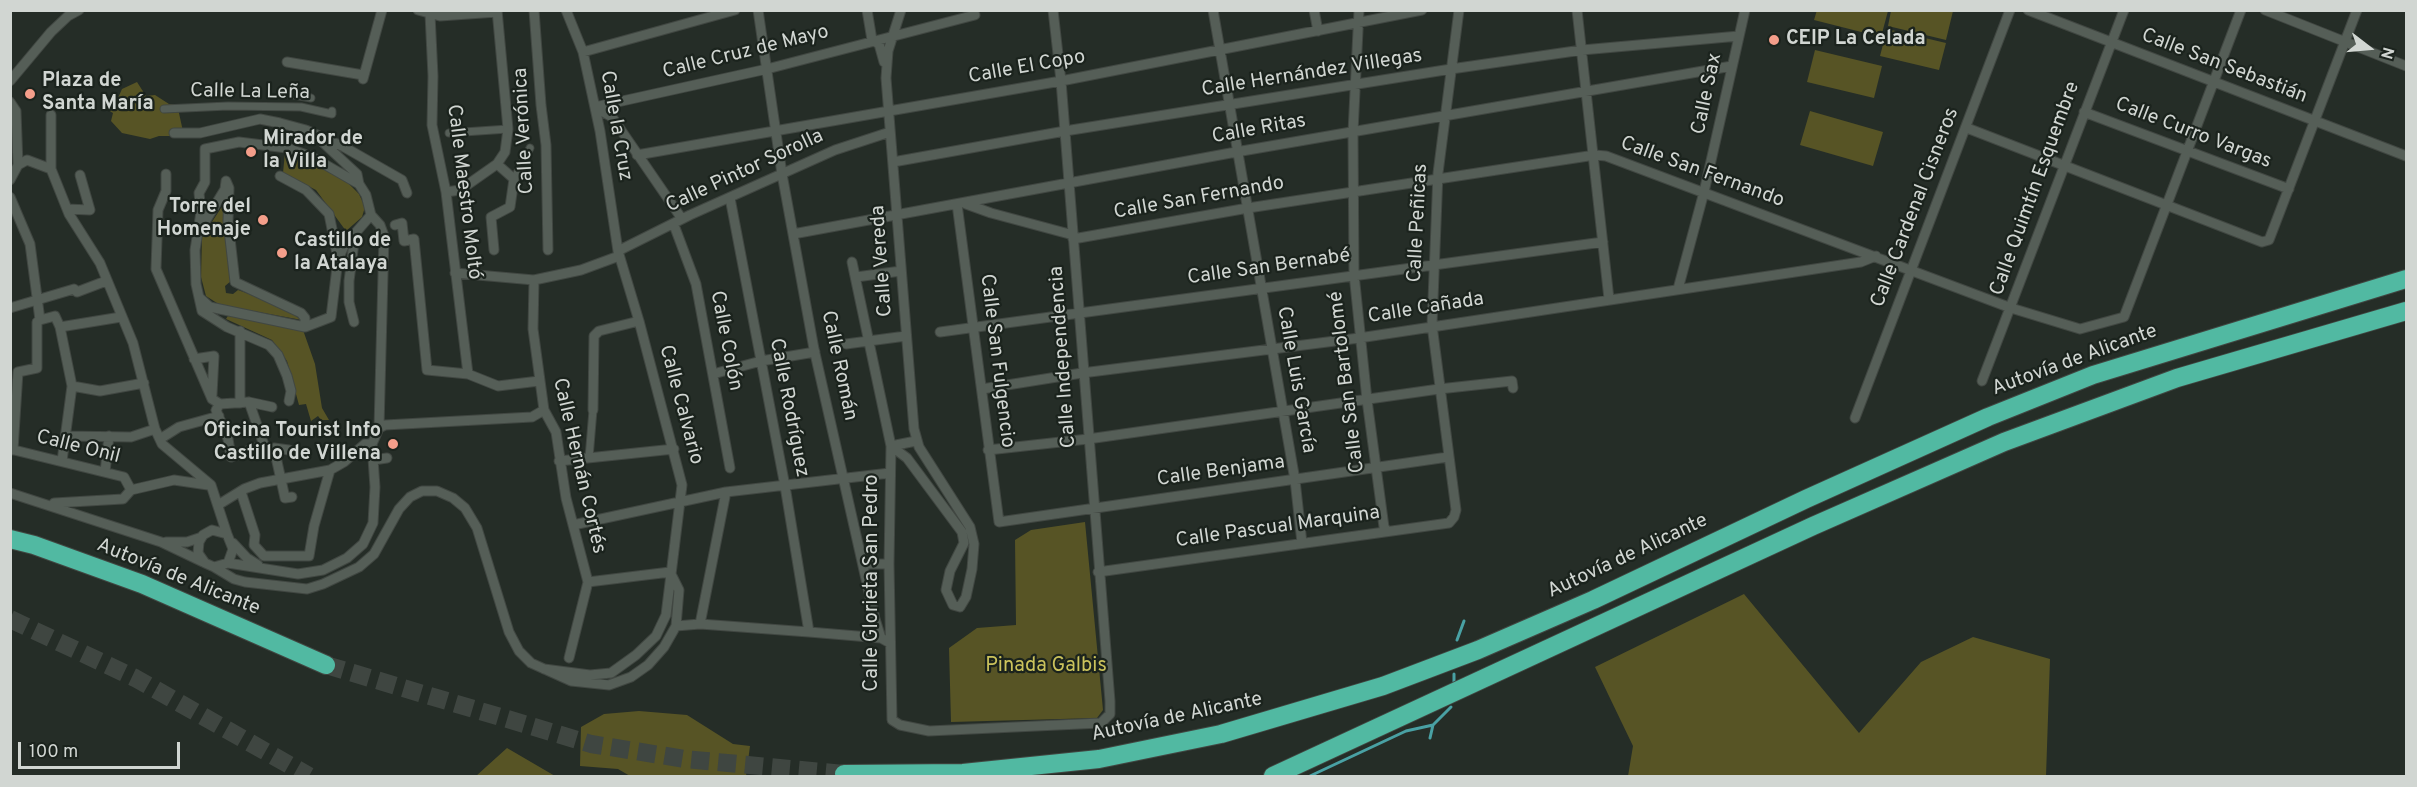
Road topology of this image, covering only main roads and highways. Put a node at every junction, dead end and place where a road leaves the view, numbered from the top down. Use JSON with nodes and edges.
{"nodes":[{"id":1,"x":2406,"y":279,"type":"edge"},
{"id":2,"x":2406,"y":311,"type":"edge"},
{"id":3,"x":10,"y":539,"type":"edge"},
{"id":4,"x":326,"y":665,"type":"tunnel mouth"},
{"id":5,"x":844,"y":774,"type":"dead end"},
{"id":6,"x":1273,"y":777,"type":"edge"}],
"edges":[{"from":1,"to":5,"type":"highway","name":"Autovía de Alicante"},
{"from":2,"to":6,"type":"highway"},
{"from":3,"to":4,"type":"highway","name":"Autovía de Alicante"}]}
